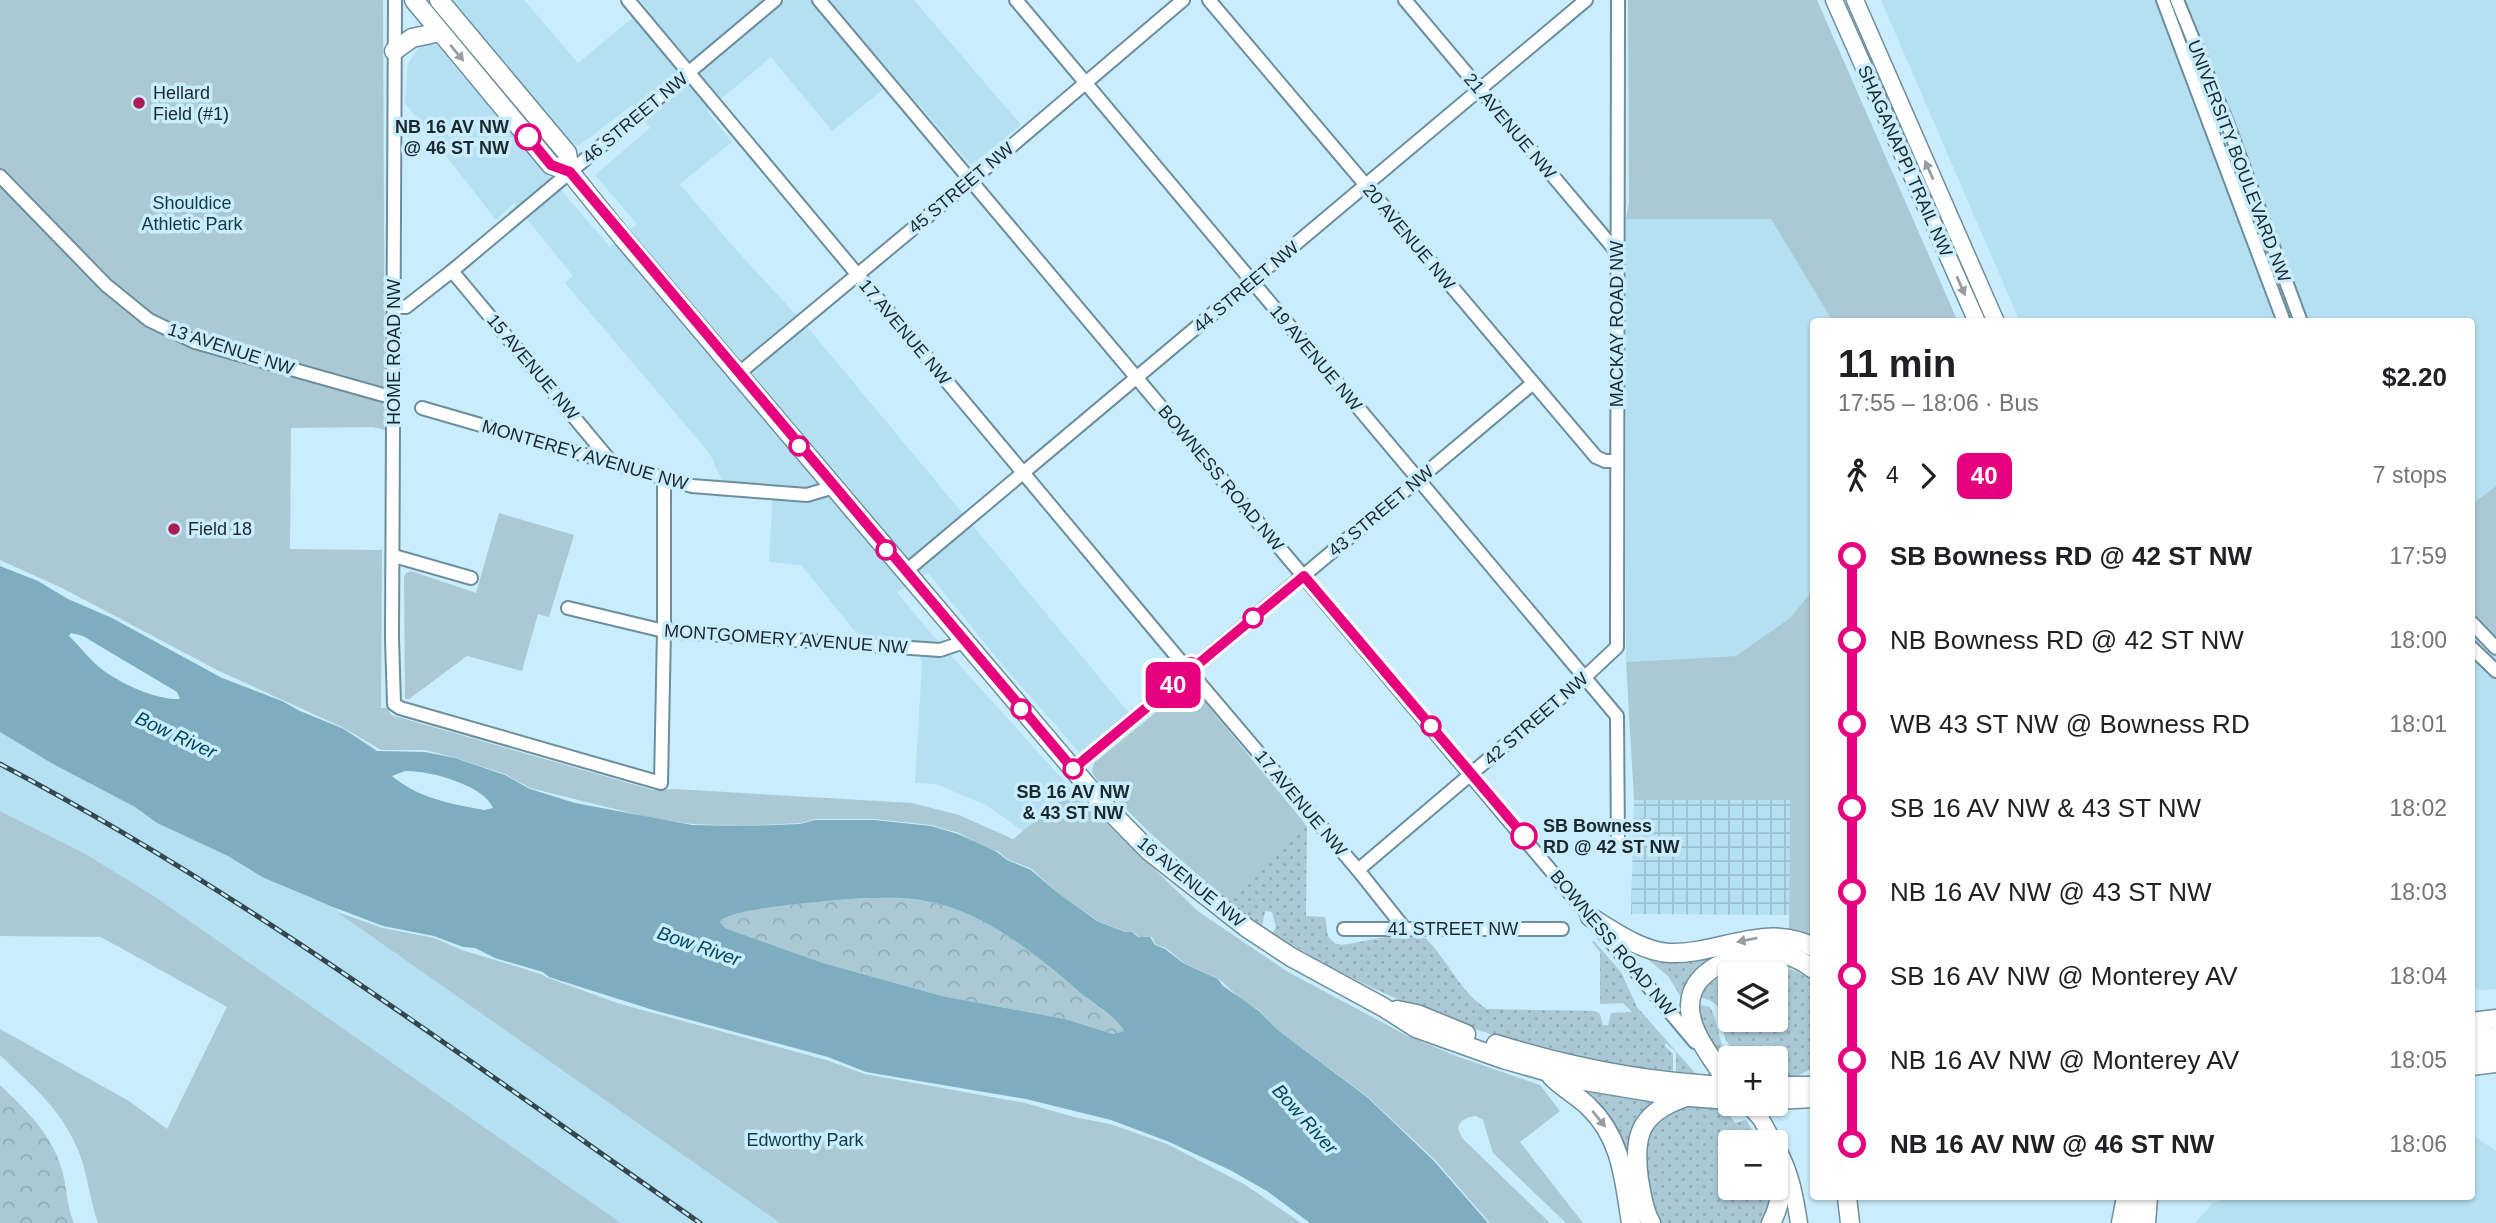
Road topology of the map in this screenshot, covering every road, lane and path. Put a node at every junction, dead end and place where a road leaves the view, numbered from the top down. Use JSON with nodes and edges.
{"nodes":[{"id":1,"x":395,"y":0,"type":"edge"},
{"id":2,"x":414,"y":0,"type":"edge"},
{"id":3,"x":439,"y":0,"type":"edge"},
{"id":4,"x":628,"y":0,"type":"edge"},
{"id":5,"x":775,"y":0,"type":"edge"},
{"id":6,"x":819,"y":0,"type":"edge"},
{"id":7,"x":1016,"y":0,"type":"edge"},
{"id":8,"x":1183,"y":0,"type":"edge"},
{"id":9,"x":1209,"y":0,"type":"edge"},
{"id":10,"x":1405,"y":0,"type":"edge"},
{"id":11,"x":1586,"y":0,"type":"edge"},
{"id":12,"x":1618,"y":0,"type":"edge"},
{"id":13,"x":1834,"y":0,"type":"edge"},
{"id":14,"x":1855,"y":0,"type":"edge"},
{"id":15,"x":2163,"y":0,"type":"edge"},
{"id":16,"x":2177,"y":0,"type":"edge"},
{"id":17,"x":440,"y":32,"type":"junction"},
{"id":18,"x":394,"y":51,"type":"junction"},
{"id":19,"x":688,"y":74,"type":"junction"},
{"id":20,"x":1086,"y":83,"type":"junction"},
{"id":21,"x":1480,"y":90,"type":"junction"},
{"id":22,"x":570,"y":172,"type":"junction"},
{"id":23,"x":0,"y":176,"type":"edge"},
{"id":24,"x":972,"y":180,"type":"junction"},
{"id":25,"x":1366,"y":186,"type":"junction"},
{"id":26,"x":1616,"y":251,"type":"junction"},
{"id":27,"x":452,"y":271,"type":"junction"},
{"id":28,"x":857,"y":275,"type":"junction"},
{"id":29,"x":1253,"y":282,"type":"junction"},
{"id":30,"x":394,"y":307,"type":"junction"},
{"id":31,"x":1974,"y":318,"type":"edge"},
{"id":32,"x":1994,"y":318,"type":"edge"},
{"id":33,"x":2282,"y":318,"type":"edge"},
{"id":34,"x":2300,"y":318,"type":"edge"},
{"id":35,"x":738,"y":374,"type":"junction"},
{"id":36,"x":1137,"y":379,"type":"junction"},
{"id":37,"x":1532,"y":384,"type":"junction"},
{"id":38,"x":394,"y":397,"type":"junction"},
{"id":39,"x":422,"y":408,"type":"dead end"},
{"id":40,"x":1617,"y":461,"type":"junction"},
{"id":41,"x":613,"y":464,"type":"junction"},
{"id":42,"x":1023,"y":473,"type":"junction"},
{"id":43,"x":664,"y":479,"type":"junction"},
{"id":44,"x":1419,"y":480,"type":"junction"},
{"id":45,"x":834,"y":488,"type":"junction"},
{"id":46,"x":394,"y":556,"type":"junction"},
{"id":47,"x":905,"y":572,"type":"junction"},
{"id":48,"x":1304,"y":576,"type":"junction"},
{"id":49,"x":471,"y":578,"type":"dead end"},
{"id":50,"x":568,"y":607,"type":"dead end"},
{"id":51,"x":2475,"y":626,"type":"edge"},
{"id":52,"x":664,"y":631,"type":"junction"},
{"id":53,"x":964,"y":642,"type":"junction"},
{"id":54,"x":1618,"y":647,"type":"joint"},
{"id":55,"x":2496,"y":648,"type":"edge"},
{"id":56,"x":2475,"y":651,"type":"edge"},
{"id":57,"x":1187,"y":669,"type":"junction"},
{"id":58,"x":2496,"y":671,"type":"edge"},
{"id":59,"x":1585,"y":677,"type":"junction"},
{"id":60,"x":1073,"y":769,"type":"junction"},
{"id":61,"x":1471,"y":774,"type":"junction"},
{"id":62,"x":1618,"y":845,"type":"dead end"},
{"id":63,"x":1358,"y":870,"type":"junction"},
{"id":64,"x":1590,"y":917,"type":"junction"},
{"id":65,"x":1344,"y":929,"type":"dead end"},
{"id":66,"x":1405,"y":929,"type":"junction"},
{"id":67,"x":1562,"y":929,"type":"dead end"},
{"id":68,"x":1810,"y":946,"type":"edge"},
{"id":69,"x":1810,"y":967,"type":"edge"},
{"id":70,"x":1383,"y":1007,"type":"junction"},
{"id":71,"x":2496,"y":1037,"type":"edge"},
{"id":72,"x":2475,"y":1040,"type":"edge"},
{"id":73,"x":2496,"y":1052,"type":"edge"},
{"id":74,"x":2475,"y":1053,"type":"edge"},
{"id":75,"x":2496,"y":1063,"type":"edge"},
{"id":76,"x":1718,"y":1066,"type":"edge"},
{"id":77,"x":2475,"y":1066,"type":"edge"},
{"id":78,"x":1718,"y":1069,"type":"edge"},
{"id":79,"x":1549,"y":1073,"type":"junction"},
{"id":80,"x":1718,"y":1084,"type":"edge"},
{"id":81,"x":1810,"y":1088,"type":"edge"},
{"id":82,"x":1788,"y":1092,"type":"edge"},
{"id":83,"x":1691,"y":1093,"type":"junction"},
{"id":84,"x":1718,"y":1098,"type":"edge"},
{"id":85,"x":1788,"y":1171,"type":"edge"},
{"id":86,"x":1779,"y":1200,"type":"edge"},
{"id":87,"x":1847,"y":1200,"type":"edge"},
{"id":88,"x":2125,"y":1200,"type":"edge"},
{"id":89,"x":2134,"y":1200,"type":"edge"},
{"id":90,"x":2146,"y":1200,"type":"edge"},
{"id":91,"x":1631,"y":1223,"type":"edge"},
{"id":92,"x":1651,"y":1223,"type":"edge"},
{"id":93,"x":1771,"y":1223,"type":"edge"},
{"id":94,"x":1799,"y":1223,"type":"edge"},
{"id":95,"x":1850,"y":1223,"type":"edge"},
{"id":96,"x":2121,"y":1223,"type":"edge"},
{"id":97,"x":2133,"y":1223,"type":"edge"},
{"id":98,"x":2145,"y":1223,"type":"edge"}],
"edges":[{"from":1,"to":18,"type":"street","name":"HOME ROAD NW"},
{"from":2,"to":17,"type":"highway","name":"16 AVENUE NW"},
{"from":3,"to":22,"type":"highway","name":"16 AVENUE NW"},
{"from":4,"to":19,"type":"street","name":"17 AVENUE NW"},
{"from":5,"to":19,"type":"street","name":"46 STREET NW"},
{"from":6,"to":24,"type":"street","name":"BOWNESS ROAD NW"},
{"from":7,"to":20,"type":"street","name":"19 AVENUE NW"},
{"from":8,"to":20,"type":"street","name":"45 STREET NW"},
{"from":9,"to":25,"type":"street","name":"20 AVENUE NW"},
{"from":10,"to":21,"type":"street","name":"21 AVENUE NW"},
{"from":11,"to":21,"type":"street","name":"44 STREET NW"},
{"from":12,"to":26,"type":"street","name":"MACKAY ROAD NW"},
{"from":13,"to":31,"type":"main road","name":"SHAGANAPPI TRAIL NW","one_way":true},
{"from":32,"to":14,"type":"main road","name":"SHAGANAPPI TRAIL NW","one_way":true},
{"from":15,"to":33,"type":"street","name":"UNIVERSITY BOULEVARD NW"},
{"from":16,"to":34,"type":"street","name":"UNIVERSITY BOULEVARD NW"},
{"from":17,"to":18,"type":"highway"},
{"from":17,"to":22,"type":"highway","name":"16 AVENUE NW","one_way":true},
{"from":18,"to":30,"type":"street","name":"HOME ROAD NW"},
{"from":19,"to":22,"type":"street","name":"46 STREET NW"},
{"from":19,"to":28,"type":"street","name":"17 AVENUE NW"},
{"from":20,"to":24,"type":"street","name":"45 STREET NW"},
{"from":20,"to":29,"type":"street","name":"19 AVENUE NW"},
{"from":21,"to":25,"type":"street","name":"44 STREET NW"},
{"from":21,"to":26,"type":"street","name":"21 AVENUE NW"},
{"from":22,"to":27,"type":"street","name":"46 STREET NW"},
{"from":22,"to":35,"type":"highway","name":"16 AVENUE NW"},
{"from":23,"to":38,"type":"street","name":"13 AVENUE NW"},
{"from":24,"to":28,"type":"street","name":"45 STREET NW"},
{"from":24,"to":36,"type":"street","name":"BOWNESS ROAD NW"},
{"from":25,"to":29,"type":"street","name":"44 STREET NW"},
{"from":25,"to":37,"type":"street","name":"20 AVENUE NW"},
{"from":26,"to":40,"type":"street","name":"MACKAY ROAD NW"},
{"from":27,"to":30,"type":"street","name":"46 STREET NW"},
{"from":27,"to":41,"type":"street","name":"15 AVENUE NW"},
{"from":28,"to":35,"type":"street","name":"45 STREET NW"},
{"from":28,"to":42,"type":"street","name":"17 AVENUE NW"},
{"from":29,"to":36,"type":"street","name":"44 STREET NW"},
{"from":29,"to":44,"type":"street","name":"19 AVENUE NW"},
{"from":30,"to":38,"type":"street","name":"HOME ROAD NW"},
{"from":35,"to":45,"type":"highway","name":"16 AVENUE NW"},
{"from":36,"to":42,"type":"street","name":"44 STREET NW"},
{"from":36,"to":48,"type":"street","name":"BOWNESS ROAD NW"},
{"from":37,"to":40,"type":"street","name":"20 AVENUE NW"},
{"from":37,"to":44,"type":"street","name":"43 STREET NW"},
{"from":38,"to":46,"type":"street","name":"HOME ROAD NW"},
{"from":39,"to":41,"type":"street","name":"MONTEREY AVENUE NW"},
{"from":40,"to":54,"type":"street","name":"MACKAY ROAD NW"},
{"from":41,"to":43,"type":"street","name":"MONTEREY AVENUE NW"},
{"from":42,"to":47,"type":"street","name":"44 STREET NW"},
{"from":42,"to":57,"type":"street","name":"17 AVENUE NW"},
{"from":43,"to":45,"type":"street","name":"MONTEREY AVENUE NW"},
{"from":43,"to":52,"type":"street"},
{"from":44,"to":48,"type":"street","name":"43 STREET NW"},
{"from":44,"to":59,"type":"street","name":"19 AVENUE NW"},
{"from":45,"to":47,"type":"highway","name":"16 AVENUE NW"},
{"from":46,"to":49,"type":"street"},
{"from":46,"to":52,"type":"street","name":"HOME ROAD NW"},
{"from":47,"to":53,"type":"highway","name":"16 AVENUE NW"},
{"from":48,"to":57,"type":"street","name":"43 STREET NW"},
{"from":48,"to":61,"type":"street","name":"BOWNESS ROAD NW"},
{"from":50,"to":52,"type":"street","name":"MONTGOMERY AVENUE NW"},
{"from":51,"to":55,"type":"street"},
{"from":52,"to":53,"type":"street","name":"MONTGOMERY AVENUE NW"},
{"from":53,"to":60,"type":"highway","name":"16 AVENUE NW"},
{"from":54,"to":59,"type":"street","name":"42 STREET NW"},
{"from":56,"to":58,"type":"street"},
{"from":57,"to":60,"type":"street","name":"43 STREET NW"},
{"from":57,"to":63,"type":"street","name":"17 AVENUE NW"},
{"from":59,"to":61,"type":"street","name":"42 STREET NW"},
{"from":59,"to":62,"type":"street","name":"19 AVENUE NW"},
{"from":60,"to":70,"type":"highway","name":"16 AVENUE NW"},
{"from":61,"to":63,"type":"street","name":"42 STREET NW"},
{"from":61,"to":64,"type":"street","name":"BOWNESS ROAD NW"},
{"from":63,"to":66,"type":"street","name":"17 AVENUE NW"},
{"from":68,"to":64,"type":"highway","one_way":true},
{"from":64,"to":78,"type":"street","name":"BOWNESS ROAD NW"},
{"from":65,"to":66,"type":"street","name":"41 STREET NW"},
{"from":66,"to":67,"type":"street","name":"41 STREET NW"},
{"from":69,"to":76,"type":"highway"},
{"from":70,"to":79,"type":"highway","name":"16 AVENUE NW"},
{"from":70,"to":83,"type":"highway","name":"16 AVENUE NW"},
{"from":71,"to":72,"type":"highway"},
{"from":73,"to":74,"type":"highway"},
{"from":75,"to":77,"type":"highway"},
{"from":79,"to":83,"type":"highway","name":"16 AVENUE NW"},
{"from":79,"to":91,"type":"highway","one_way":true},
{"from":80,"to":83,"type":"highway","name":"16 AVENUE NW"},
{"from":81,"to":82,"type":"highway"},
{"from":83,"to":84,"type":"highway","name":"16 AVENUE NW"},
{"from":83,"to":92,"type":"highway"},
{"from":85,"to":94,"type":"main road"},
{"from":86,"to":93,"type":"highway"},
{"from":87,"to":95,"type":"highway"},
{"from":88,"to":96,"type":"highway"},
{"from":89,"to":97,"type":"main road"},
{"from":90,"to":98,"type":"highway"}]}
